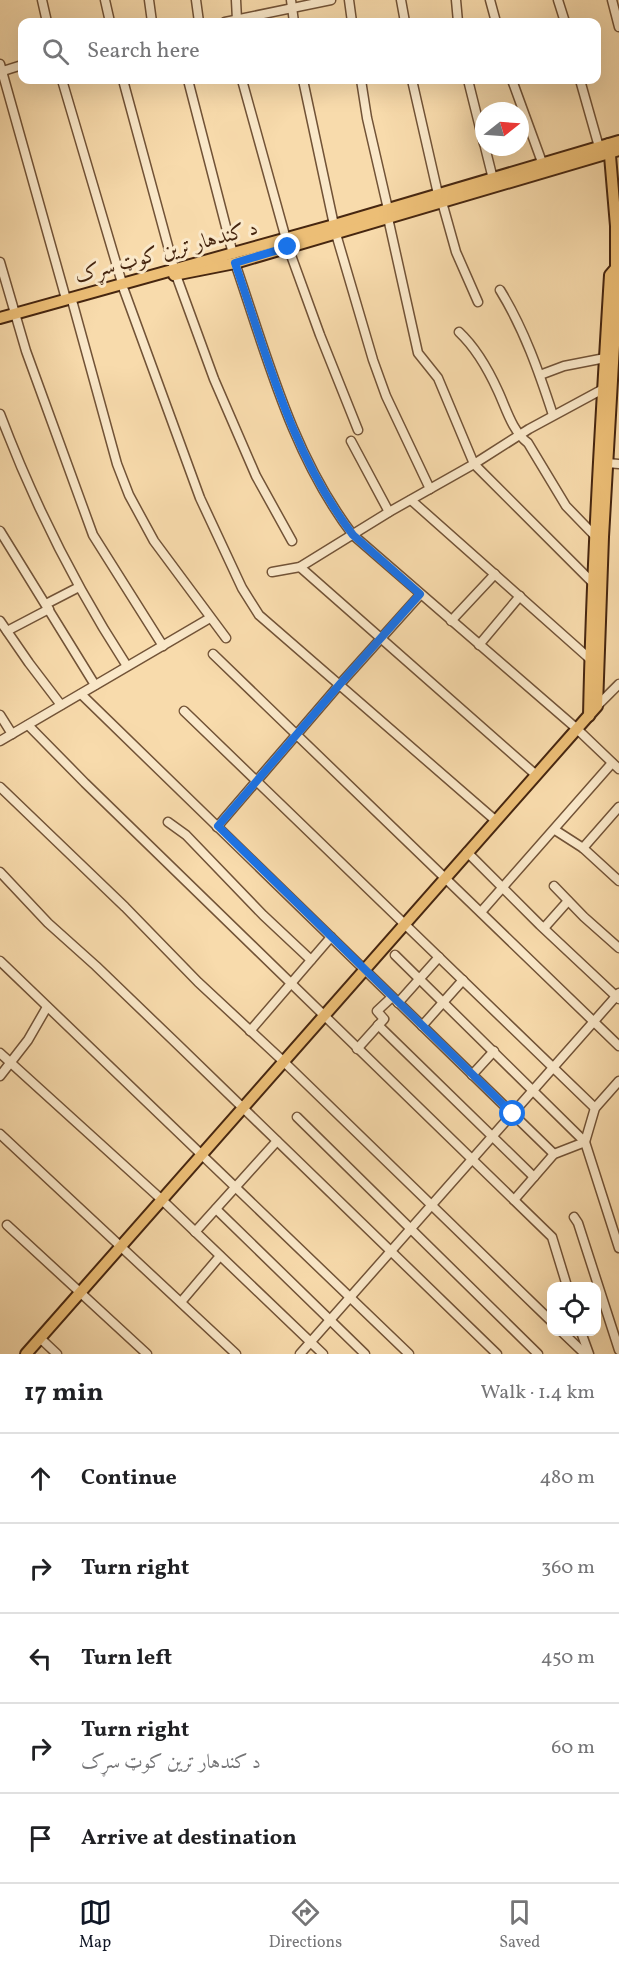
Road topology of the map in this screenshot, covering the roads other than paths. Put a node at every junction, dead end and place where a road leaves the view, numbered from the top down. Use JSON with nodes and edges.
{"nodes":[{"id":1,"x":42,"y":0,"type":"edge"},
{"id":2,"x":105,"y":0,"type":"edge"},
{"id":3,"x":149,"y":0,"type":"edge"},
{"id":4,"x":196,"y":0,"type":"edge"},
{"id":5,"x":236,"y":0,"type":"edge"},
{"id":6,"x":331,"y":0,"type":"edge"},
{"id":7,"x":349,"y":0,"type":"edge"},
{"id":8,"x":401,"y":0,"type":"edge"},
{"id":9,"x":456,"y":0,"type":"edge"},
{"id":10,"x":490,"y":0,"type":"edge"},
{"id":11,"x":558,"y":0,"type":"edge"},
{"id":12,"x":612,"y":0,"type":"edge"},
{"id":13,"x":292,"y":4,"type":"edge"},
{"id":14,"x":46,"y":18,"type":"edge"},
{"id":15,"x":109,"y":18,"type":"edge"},
{"id":16,"x":151,"y":18,"type":"edge"},
{"id":17,"x":198,"y":18,"type":"edge"},
{"id":18,"x":237,"y":18,"type":"edge"},
{"id":19,"x":244,"y":18,"type":"edge"},
{"id":20,"x":351,"y":18,"type":"edge"},
{"id":21,"x":404,"y":18,"type":"edge"},
{"id":22,"x":458,"y":18,"type":"edge"},
{"id":23,"x":495,"y":18,"type":"edge"},
{"id":24,"x":564,"y":18,"type":"edge"},
{"id":25,"x":619,"y":27,"type":"edge"},
{"id":26,"x":18,"y":66,"type":"edge"},
{"id":27,"x":1,"y":69,"type":"edge"},
{"id":28,"x":63,"y":84,"type":"edge"},
{"id":29,"x":124,"y":84,"type":"edge"},
{"id":30,"x":189,"y":84,"type":"edge"},
{"id":31,"x":243,"y":84,"type":"edge"},
{"id":32,"x":304,"y":84,"type":"edge"},
{"id":33,"x":362,"y":84,"type":"edge"},
{"id":34,"x":413,"y":84,"type":"edge"},
{"id":35,"x":469,"y":84,"type":"edge"},
{"id":36,"x":513,"y":84,"type":"edge"},
{"id":37,"x":582,"y":84,"type":"edge"},
{"id":38,"x":475,"y":108,"type":"edge"},
{"id":39,"x":611,"y":147,"type":"edge"},
{"id":40,"x":490,"y":156,"type":"edge"},
{"id":41,"x":543,"y":165,"type":"junction"},
{"id":42,"x":501,"y":179,"type":"junction"},
{"id":43,"x":440,"y":198,"type":"junction"},
{"id":44,"x":388,"y":214,"type":"junction"},
{"id":45,"x":335,"y":230,"type":"junction"},
{"id":46,"x":287,"y":243,"type":"junction"},
{"id":47,"x":234,"y":259,"type":"junction"},
{"id":48,"x":0,"y":262,"type":"edge"},
{"id":49,"x":616,"y":268,"type":"junction"},
{"id":50,"x":175,"y":271,"type":"junction"},
{"id":51,"x":123,"y":286,"type":"junction"},
{"id":52,"x":500,"y":290,"type":"dead end"},
{"id":53,"x":69,"y":302,"type":"junction"},
{"id":54,"x":478,"y":302,"type":"dead end"},
{"id":55,"x":618,"y":315,"type":"edge"},
{"id":56,"x":15,"y":317,"type":"junction"},
{"id":57,"x":0,"y":318,"type":"edge"},
{"id":58,"x":0,"y":324,"type":"edge"},
{"id":59,"x":459,"y":332,"type":"dead end"},
{"id":60,"x":617,"y":342,"type":"edge"},
{"id":61,"x":605,"y":358,"type":"junction"},
{"id":62,"x":540,"y":375,"type":"junction"},
{"id":63,"x":603,"y":389,"type":"junction"},
{"id":64,"x":0,"y":414,"type":"edge"},
{"id":65,"x":553,"y":415,"type":"junction"},
{"id":66,"x":358,"y":430,"type":"dead end"},
{"id":67,"x":519,"y":436,"type":"junction"},
{"id":68,"x":351,"y":441,"type":"dead end"},
{"id":69,"x":607,"y":463,"type":"junction"},
{"id":70,"x":474,"y":464,"type":"junction"},
{"id":71,"x":619,"y":464,"type":"edge"},
{"id":72,"x":430,"y":489,"type":"junction"},
{"id":73,"x":411,"y":500,"type":"junction"},
{"id":74,"x":389,"y":512,"type":"junction"},
{"id":75,"x":0,"y":531,"type":"edge"},
{"id":76,"x":353,"y":535,"type":"junction"},
{"id":77,"x":595,"y":536,"type":"junction"},
{"id":78,"x":292,"y":541,"type":"dead end"},
{"id":79,"x":300,"y":567,"type":"junction"},
{"id":80,"x":272,"y":572,"type":"dead end"},
{"id":81,"x":495,"y":574,"type":"junction"},
{"id":82,"x":592,"y":582,"type":"junction"},
{"id":83,"x":79,"y":586,"type":"junction"},
{"id":84,"x":420,"y":594,"type":"junction"},
{"id":85,"x":520,"y":597,"type":"junction"},
{"id":86,"x":47,"y":607,"type":"junction"},
{"id":87,"x":210,"y":618,"type":"junction"},
{"id":88,"x":0,"y":621,"type":"edge"},
{"id":89,"x":451,"y":621,"type":"junction"},
{"id":90,"x":7,"y":631,"type":"junction"},
{"id":91,"x":226,"y":638,"type":"dead end"},
{"id":92,"x":382,"y":639,"type":"junction"},
{"id":93,"x":479,"y":645,"type":"junction"},
{"id":94,"x":163,"y":646,"type":"junction"},
{"id":95,"x":213,"y":654,"type":"dead end"},
{"id":96,"x":590,"y":659,"type":"junction"},
{"id":97,"x":127,"y":666,"type":"junction"},
{"id":98,"x":340,"y":684,"type":"junction"},
{"id":99,"x":619,"y":684,"type":"edge"},
{"id":100,"x":95,"y":686,"type":"junction"},
{"id":101,"x":81,"y":694,"type":"junction"},
{"id":102,"x":61,"y":705,"type":"junction"},
{"id":103,"x":597,"y":706,"type":"junction"},
{"id":104,"x":184,"y":711,"type":"dead end"},
{"id":105,"x":0,"y":715,"type":"edge"},
{"id":106,"x":588,"y":716,"type":"junction"},
{"id":107,"x":28,"y":725,"type":"junction"},
{"id":108,"x":576,"y":729,"type":"junction"},
{"id":109,"x":12,"y":734,"type":"junction"},
{"id":110,"x":296,"y":735,"type":"junction"},
{"id":111,"x":0,"y":741,"type":"edge"},
{"id":112,"x":616,"y":766,"type":"edge"},
{"id":113,"x":535,"y":774,"type":"junction"},
{"id":114,"x":257,"y":780,"type":"junction"},
{"id":115,"x":0,"y":787,"type":"edge"},
{"id":116,"x":619,"y":807,"type":"edge"},
{"id":117,"x":495,"y":820,"type":"junction"},
{"id":118,"x":168,"y":822,"type":"dead end"},
{"id":119,"x":218,"y":826,"type":"junction"},
{"id":120,"x":555,"y":830,"type":"junction"},
{"id":121,"x":583,"y":848,"type":"junction"},
{"id":122,"x":467,"y":852,"type":"junction"},
{"id":123,"x":0,"y":872,"type":"edge"},
{"id":124,"x":444,"y":878,"type":"junction"},
{"id":125,"x":619,"y":881,"type":"edge"},
{"id":126,"x":554,"y":886,"type":"dead end"},
{"id":127,"x":503,"y":888,"type":"junction"},
{"id":128,"x":568,"y":901,"type":"junction"},
{"id":129,"x":481,"y":912,"type":"junction"},
{"id":130,"x":404,"y":923,"type":"junction"},
{"id":131,"x":544,"y":928,"type":"junction"},
{"id":132,"x":331,"y":938,"type":"junction"},
{"id":133,"x":619,"y":948,"type":"edge"},
{"id":134,"x":395,"y":955,"type":"dead end"},
{"id":135,"x":439,"y":957,"type":"junction"},
{"id":136,"x":311,"y":960,"type":"junction"},
{"id":137,"x":0,"y":961,"type":"edge"},
{"id":138,"x":364,"y":970,"type":"junction"},
{"id":139,"x":420,"y":979,"type":"junction"},
{"id":140,"x":463,"y":980,"type":"junction"},
{"id":141,"x":290,"y":983,"type":"junction"},
{"id":142,"x":618,"y":996,"type":"edge"},
{"id":143,"x":395,"y":1000,"type":"junction"},
{"id":144,"x":443,"y":1003,"type":"junction"},
{"id":145,"x":47,"y":1007,"type":"junction"},
{"id":146,"x":323,"y":1016,"type":"junction"},
{"id":147,"x":594,"y":1021,"type":"junction"},
{"id":148,"x":378,"y":1025,"type":"junction"},
{"id":149,"x":422,"y":1026,"type":"junction"},
{"id":150,"x":250,"y":1031,"type":"junction"},
{"id":151,"x":619,"y":1046,"type":"edge"},
{"id":152,"x":357,"y":1048,"type":"junction"},
{"id":153,"x":494,"y":1051,"type":"junction"},
{"id":154,"x":0,"y":1053,"type":"edge"},
{"id":155,"x":283,"y":1061,"type":"junction"},
{"id":156,"x":11,"y":1063,"type":"junction"},
{"id":157,"x":553,"y":1068,"type":"junction"},
{"id":158,"x":472,"y":1075,"type":"junction"},
{"id":159,"x":0,"y":1076,"type":"edge"},
{"id":160,"x":619,"y":1081,"type":"edge"},
{"id":161,"x":534,"y":1090,"type":"junction"},
{"id":162,"x":242,"y":1107,"type":"junction"},
{"id":163,"x":595,"y":1108,"type":"junction"},
{"id":164,"x":513,"y":1114,"type":"junction"},
{"id":165,"x":297,"y":1117,"type":"dead end"},
{"id":166,"x":0,"y":1134,"type":"edge"},
{"id":167,"x":493,"y":1136,"type":"junction"},
{"id":168,"x":277,"y":1141,"type":"junction"},
{"id":169,"x":585,"y":1142,"type":"junction"},
{"id":170,"x":202,"y":1153,"type":"junction"},
{"id":171,"x":554,"y":1154,"type":"junction"},
{"id":172,"x":472,"y":1160,"type":"junction"},
{"id":173,"x":534,"y":1177,"type":"junction"},
{"id":174,"x":236,"y":1186,"type":"junction"},
{"id":175,"x":161,"y":1200,"type":"junction"},
{"id":176,"x":514,"y":1200,"type":"junction"},
{"id":177,"x":431,"y":1205,"type":"junction"},
{"id":178,"x":216,"y":1209,"type":"junction"},
{"id":179,"x":574,"y":1217,"type":"dead end"},
{"id":180,"x":7,"y":1225,"type":"dead end"},
{"id":181,"x":410,"y":1229,"type":"junction"},
{"id":182,"x":195,"y":1232,"type":"junction"},
{"id":183,"x":120,"y":1246,"type":"junction"},
{"id":184,"x":619,"y":1248,"type":"edge"},
{"id":185,"x":391,"y":1251,"type":"junction"},
{"id":186,"x":220,"y":1256,"type":"junction"},
{"id":187,"x":566,"y":1282,"type":"edge"},
{"id":188,"x":81,"y":1291,"type":"junction"},
{"id":189,"x":350,"y":1297,"type":"junction"},
{"id":190,"x":181,"y":1302,"type":"junction"},
{"id":191,"x":547,"y":1317,"type":"edge"},
{"id":192,"x":330,"y":1320,"type":"junction"},
{"id":193,"x":567,"y":1336,"type":"edge"},
{"id":194,"x":582,"y":1336,"type":"edge"},
{"id":195,"x":40,"y":1338,"type":"junction"},
{"id":196,"x":310,"y":1342,"type":"junction"},
{"id":197,"x":619,"y":1350,"type":"edge"},
{"id":198,"x":26,"y":1354,"type":"edge"},
{"id":199,"x":57,"y":1354,"type":"edge"},
{"id":200,"x":147,"y":1354,"type":"edge"},
{"id":201,"x":236,"y":1354,"type":"edge"},
{"id":202,"x":300,"y":1354,"type":"edge"},
{"id":203,"x":322,"y":1354,"type":"edge"},
{"id":204,"x":365,"y":1354,"type":"edge"},
{"id":205,"x":409,"y":1354,"type":"edge"},
{"id":206,"x":497,"y":1354,"type":"edge"},
{"id":207,"x":538,"y":1354,"type":"edge"},
{"id":208,"x":587,"y":1354,"type":"edge"}],
"edges":[{"from":1,"to":14,"type":"street"},
{"from":2,"to":15,"type":"street"},
{"from":3,"to":16,"type":"street"},
{"from":4,"to":17,"type":"street"},
{"from":5,"to":18,"type":"street"},
{"from":6,"to":13,"type":"street"},
{"from":7,"to":20,"type":"street"},
{"from":8,"to":21,"type":"street"},
{"from":9,"to":22,"type":"street"},
{"from":10,"to":23,"type":"street"},
{"from":11,"to":24,"type":"street"},
{"from":12,"to":25,"type":"street"},
{"from":13,"to":19,"type":"street"},
{"from":26,"to":27,"type":"street"},
{"from":27,"to":53,"type":"street"},
{"from":28,"to":51,"type":"street"},
{"from":29,"to":50,"type":"street"},
{"from":30,"to":47,"type":"street"},
{"from":31,"to":46,"type":"street"},
{"from":32,"to":45,"type":"street"},
{"from":33,"to":44,"type":"street"},
{"from":34,"to":43,"type":"street"},
{"from":35,"to":38,"type":"street"},
{"from":36,"to":41,"type":"street"},
{"from":37,"to":39,"type":"street"},
{"from":39,"to":41,"type":"main road","name":"د کندهار ترين کوټ سړک"},
{"from":39,"to":42,"type":"main road","name":"د کندهار ترين کوټ سړک"},
{"from":39,"to":49,"type":"main road"},
{"from":40,"to":42,"type":"street"},
{"from":41,"to":42,"type":"main road","name":"د کندهار ترين کوټ سړک"},
{"from":42,"to":43,"type":"main road","name":"د کندهار ترين کوټ سړک"},
{"from":43,"to":44,"type":"main road","name":"د کندهار ترين کوټ سړک"},
{"from":43,"to":54,"type":"street"},
{"from":44,"to":45,"type":"main road","name":"د کندهار ترين کوټ سړک"},
{"from":44,"to":70,"type":"street"},
{"from":45,"to":46,"type":"main road","name":"د کندهار ترين کوټ سړک"},
{"from":45,"to":72,"type":"street"},
{"from":46,"to":47,"type":"main road","name":"د کندهار ترين کوټ سړک"},
{"from":46,"to":66,"type":"street"},
{"from":47,"to":50,"type":"main road","name":"د کندهار ترين کوټ سړک"},
{"from":47,"to":76,"type":"street"},
{"from":48,"to":56,"type":"street"},
{"from":49,"to":55,"type":"main road"},
{"from":49,"to":61,"type":"main road"},
{"from":50,"to":51,"type":"main road","name":"د کندهار ترين کوټ سړک"},
{"from":50,"to":78,"type":"street"},
{"from":51,"to":53,"type":"main road","name":"د کندهار ترين کوټ سړک"},
{"from":51,"to":98,"type":"street"},
{"from":52,"to":62,"type":"street"},
{"from":53,"to":56,"type":"main road","name":"د کندهار ترين کوټ سړک"},
{"from":53,"to":87,"type":"street"},
{"from":55,"to":60,"type":"main road"},
{"from":56,"to":57,"type":"main road","name":"د کندهار ترين کوټ سړک"},
{"from":56,"to":58,"type":"main road","name":"د کندهار ترين کوټ سړک"},
{"from":56,"to":94,"type":"street"},
{"from":59,"to":67,"type":"street"},
{"from":60,"to":69,"type":"main road"},
{"from":61,"to":62,"type":"street"},
{"from":61,"to":63,"type":"main road"},
{"from":62,"to":65,"type":"street"},
{"from":63,"to":65,"type":"street"},
{"from":63,"to":77,"type":"main road"},
{"from":64,"to":83,"type":"street"},
{"from":65,"to":67,"type":"street"},
{"from":67,"to":70,"type":"street"},
{"from":67,"to":77,"type":"street"},
{"from":68,"to":74,"type":"street"},
{"from":69,"to":71,"type":"street"},
{"from":69,"to":103,"type":"main road"},
{"from":70,"to":72,"type":"street"},
{"from":70,"to":82,"type":"street"},
{"from":72,"to":73,"type":"street"},
{"from":73,"to":74,"type":"street"},
{"from":73,"to":81,"type":"street"},
{"from":74,"to":76,"type":"street"},
{"from":75,"to":86,"type":"street"},
{"from":76,"to":79,"type":"street"},
{"from":76,"to":84,"type":"street"},
{"from":77,"to":82,"type":"main road"},
{"from":79,"to":80,"type":"street"},
{"from":79,"to":92,"type":"street"},
{"from":81,"to":85,"type":"street"},
{"from":81,"to":89,"type":"street"},
{"from":82,"to":96,"type":"main road"},
{"from":83,"to":86,"type":"street"},
{"from":83,"to":97,"type":"street"},
{"from":84,"to":89,"type":"street"},
{"from":84,"to":92,"type":"street"},
{"from":85,"to":93,"type":"street"},
{"from":85,"to":96,"type":"street"},
{"from":86,"to":90,"type":"street"},
{"from":86,"to":100,"type":"street"},
{"from":87,"to":91,"type":"street"},
{"from":87,"to":94,"type":"street"},
{"from":88,"to":90,"type":"street"},
{"from":89,"to":93,"type":"street"},
{"from":90,"to":102,"type":"street"},
{"from":92,"to":98,"type":"street"},
{"from":92,"to":113,"type":"street"},
{"from":93,"to":108,"type":"street"},
{"from":94,"to":97,"type":"street"},
{"from":95,"to":110,"type":"street"},
{"from":96,"to":106,"type":"main road"},
{"from":97,"to":100,"type":"street"},
{"from":98,"to":110,"type":"street"},
{"from":98,"to":117,"type":"street"},
{"from":99,"to":103,"type":"street"},
{"from":100,"to":101,"type":"street"},
{"from":101,"to":102,"type":"street"},
{"from":101,"to":119,"type":"street"},
{"from":102,"to":107,"type":"street"},
{"from":103,"to":106,"type":"main road"},
{"from":104,"to":114,"type":"street"},
{"from":105,"to":109,"type":"street"},
{"from":106,"to":108,"type":"main road"},
{"from":107,"to":109,"type":"street"},
{"from":107,"to":141,"type":"street"},
{"from":108,"to":112,"type":"street"},
{"from":108,"to":113,"type":"main road"},
{"from":109,"to":111,"type":"street"},
{"from":110,"to":114,"type":"street"},
{"from":110,"to":124,"type":"street"},
{"from":112,"to":120,"type":"street"},
{"from":113,"to":117,"type":"main road"},
{"from":114,"to":119,"type":"street"},
{"from":114,"to":130,"type":"street"},
{"from":115,"to":150,"type":"street"},
{"from":116,"to":121,"type":"street"},
{"from":117,"to":122,"type":"main road"},
{"from":118,"to":136,"type":"street"},
{"from":119,"to":132,"type":"street"},
{"from":120,"to":121,"type":"street"},
{"from":120,"to":127,"type":"street"},
{"from":121,"to":125,"type":"street"},
{"from":122,"to":124,"type":"main road"},
{"from":122,"to":127,"type":"street"},
{"from":123,"to":162,"type":"street"},
{"from":124,"to":129,"type":"street"},
{"from":124,"to":130,"type":"main road"},
{"from":126,"to":128,"type":"street"},
{"from":127,"to":129,"type":"street"},
{"from":127,"to":131,"type":"street"},
{"from":128,"to":131,"type":"street"},
{"from":128,"to":133,"type":"street"},
{"from":129,"to":147,"type":"street"},
{"from":130,"to":135,"type":"street"},
{"from":130,"to":138,"type":"main road"},
{"from":131,"to":142,"type":"street"},
{"from":132,"to":136,"type":"street"},
{"from":132,"to":138,"type":"street"},
{"from":134,"to":139,"type":"street"},
{"from":135,"to":139,"type":"street"},
{"from":135,"to":140,"type":"street"},
{"from":136,"to":141,"type":"street"},
{"from":137,"to":145,"type":"street"},
{"from":138,"to":143,"type":"street"},
{"from":138,"to":146,"type":"main road"},
{"from":139,"to":143,"type":"street"},
{"from":139,"to":144,"type":"street"},
{"from":140,"to":144,"type":"street"},
{"from":140,"to":157,"type":"street"},
{"from":141,"to":146,"type":"street"},
{"from":141,"to":150,"type":"street"},
{"from":142,"to":147,"type":"street"},
{"from":143,"to":148,"type":"street"},
{"from":143,"to":149,"type":"street"},
{"from":144,"to":149,"type":"street"},
{"from":144,"to":153,"type":"street"},
{"from":145,"to":156,"type":"street"},
{"from":145,"to":170,"type":"street"},
{"from":146,"to":152,"type":"street"},
{"from":146,"to":155,"type":"main road"},
{"from":147,"to":151,"type":"street"},
{"from":147,"to":157,"type":"street"},
{"from":148,"to":152,"type":"street"},
{"from":148,"to":167,"type":"street"},
{"from":149,"to":158,"type":"street"},
{"from":150,"to":155,"type":"street"},
{"from":152,"to":172,"type":"street"},
{"from":153,"to":158,"type":"street"},
{"from":153,"to":161,"type":"street"},
{"from":154,"to":156,"type":"street"},
{"from":155,"to":162,"type":"main road"},
{"from":155,"to":177,"type":"street"},
{"from":156,"to":159,"type":"street"},
{"from":156,"to":175,"type":"street"},
{"from":157,"to":161,"type":"street"},
{"from":157,"to":163,"type":"street"},
{"from":158,"to":164,"type":"street"},
{"from":160,"to":163,"type":"street"},
{"from":161,"to":164,"type":"street"},
{"from":161,"to":169,"type":"street"},
{"from":162,"to":168,"type":"street"},
{"from":162,"to":170,"type":"main road"},
{"from":163,"to":169,"type":"street"},
{"from":164,"to":167,"type":"street"},
{"from":164,"to":171,"type":"street"},
{"from":165,"to":181,"type":"street"},
{"from":166,"to":183,"type":"street"},
{"from":167,"to":172,"type":"street"},
{"from":167,"to":173,"type":"street"},
{"from":168,"to":174,"type":"street"},
{"from":168,"to":185,"type":"street"},
{"from":169,"to":171,"type":"street"},
{"from":169,"to":184,"type":"street"},
{"from":170,"to":174,"type":"street"},
{"from":170,"to":175,"type":"main road"},
{"from":171,"to":173,"type":"street"},
{"from":172,"to":176,"type":"street"},
{"from":172,"to":177,"type":"street"},
{"from":173,"to":176,"type":"street"},
{"from":174,"to":178,"type":"street"},
{"from":174,"to":189,"type":"street"},
{"from":175,"to":182,"type":"street"},
{"from":175,"to":183,"type":"main road"},
{"from":176,"to":187,"type":"street"},
{"from":177,"to":181,"type":"street"},
{"from":177,"to":191,"type":"street"},
{"from":178,"to":182,"type":"street"},
{"from":178,"to":192,"type":"street"},
{"from":179,"to":197,"type":"street"},
{"from":180,"to":188,"type":"street"},
{"from":181,"to":185,"type":"street"},
{"from":181,"to":207,"type":"street"},
{"from":182,"to":186,"type":"street"},
{"from":183,"to":188,"type":"main road"},
{"from":183,"to":190,"type":"street"},
{"from":185,"to":189,"type":"street"},
{"from":185,"to":206,"type":"street"},
{"from":186,"to":190,"type":"street"},
{"from":186,"to":196,"type":"street"},
{"from":188,"to":195,"type":"main road"},
{"from":188,"to":200,"type":"street"},
{"from":189,"to":192,"type":"street"},
{"from":189,"to":205,"type":"street"},
{"from":190,"to":201,"type":"street"},
{"from":192,"to":196,"type":"street"},
{"from":192,"to":204,"type":"street"},
{"from":193,"to":208,"type":"street"},
{"from":194,"to":208,"type":"street"},
{"from":195,"to":198,"type":"main road"},
{"from":195,"to":199,"type":"street"},
{"from":196,"to":202,"type":"street"},
{"from":196,"to":203,"type":"street"}]}
